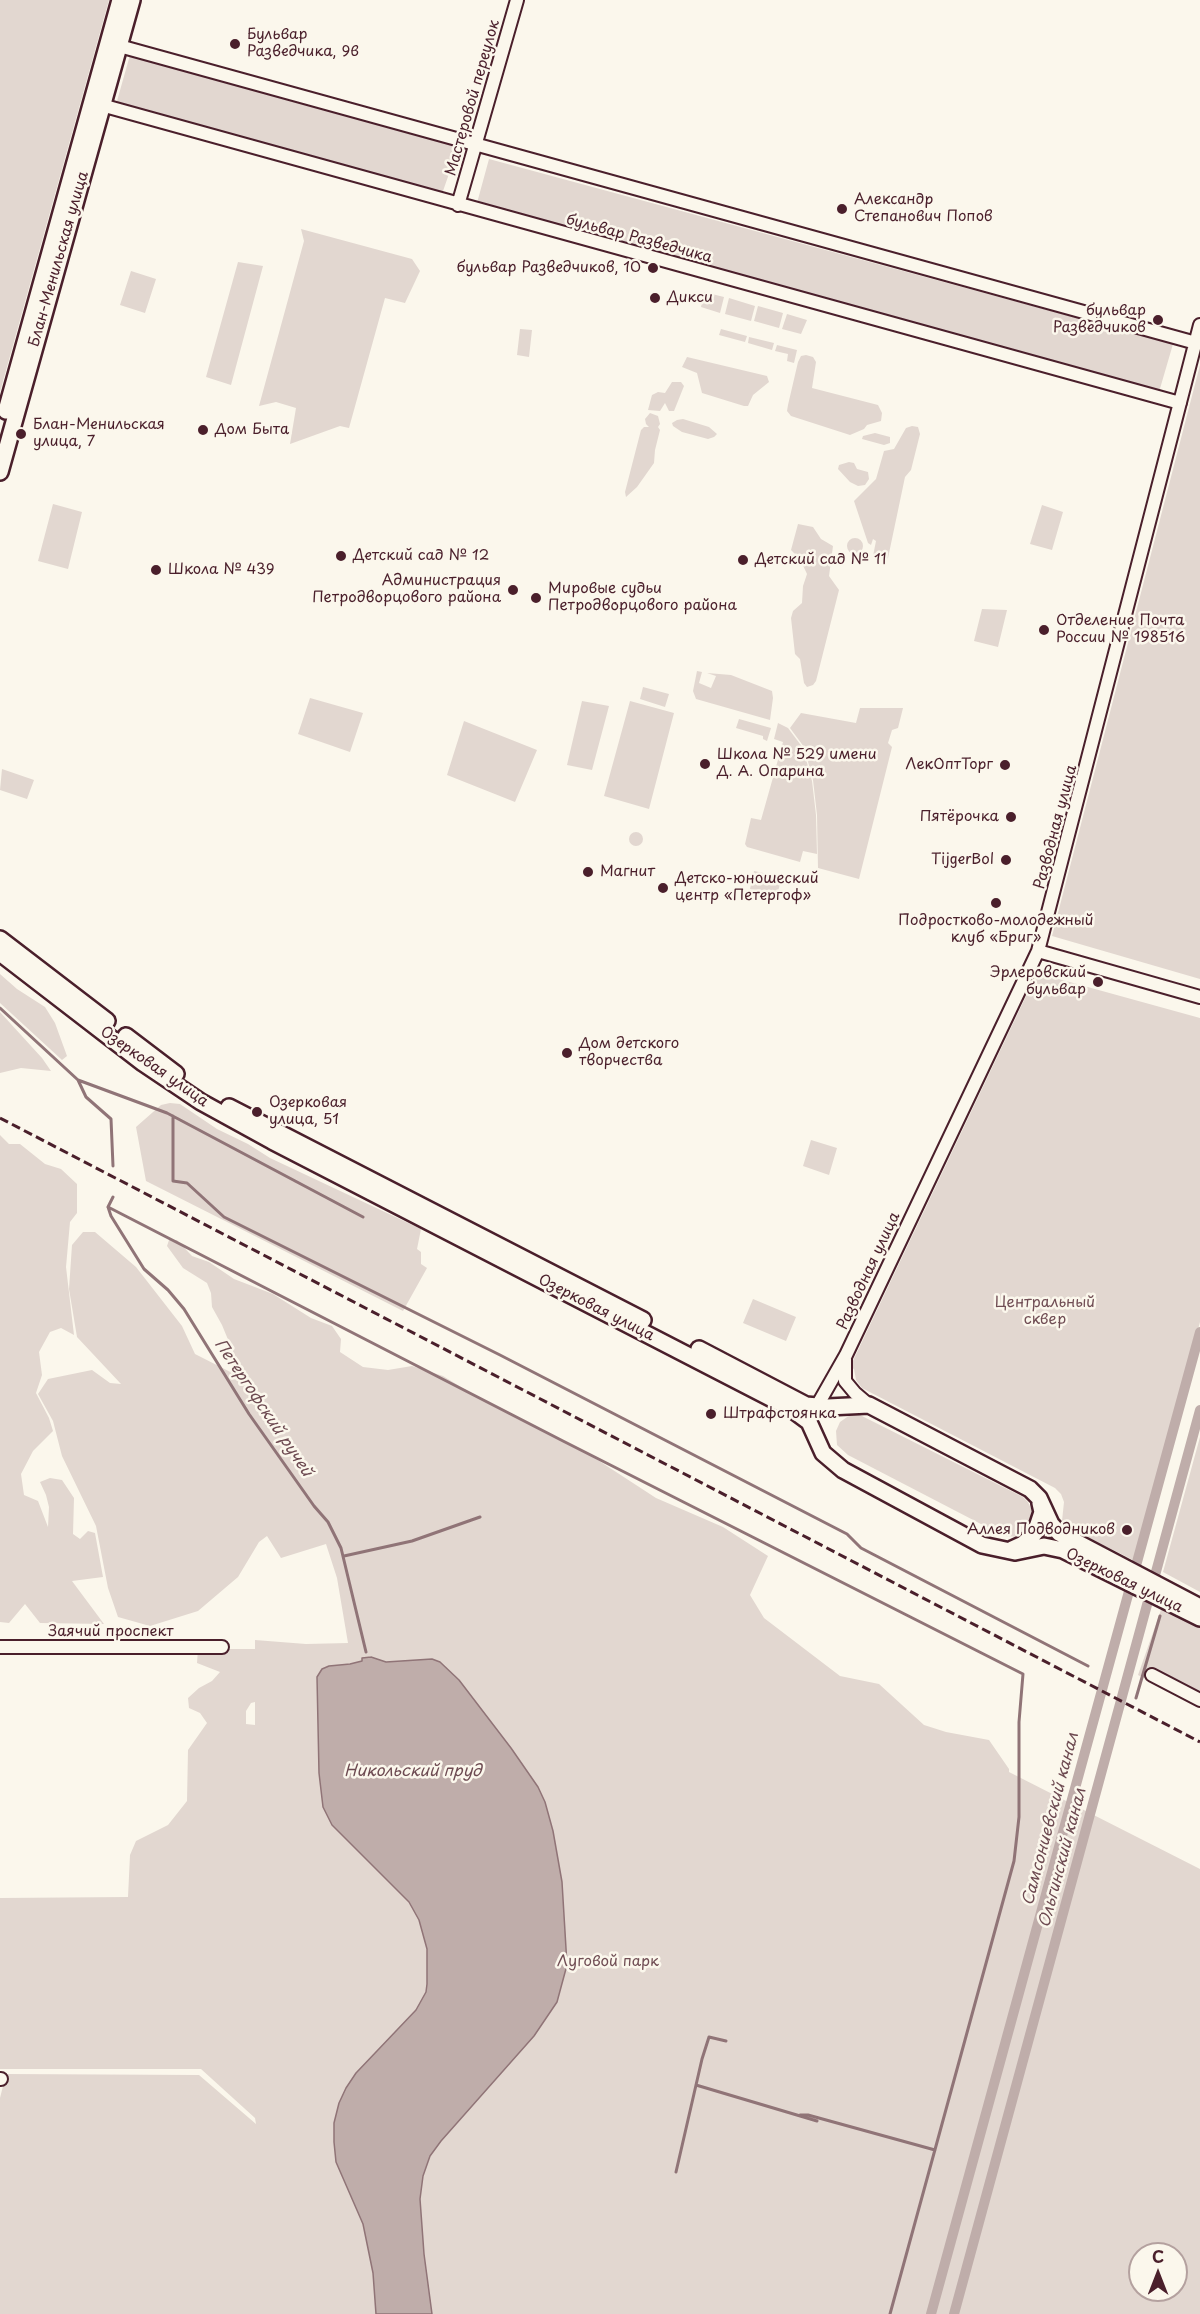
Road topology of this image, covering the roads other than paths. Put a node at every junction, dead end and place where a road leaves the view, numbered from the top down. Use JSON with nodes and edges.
{"nodes":[{"id":1,"x":120,"y":0,"type":"edge"},
{"id":2,"x":132,"y":0,"type":"edge"},
{"id":3,"x":517,"y":0,"type":"edge"},
{"id":4,"x":114,"y":44,"type":"junction"},
{"id":5,"x":96,"y":104,"type":"junction"},
{"id":6,"x":476,"y":145,"type":"junction"},
{"id":7,"x":458,"y":205,"type":"junction"},
{"id":8,"x":1200,"y":325,"type":"edge"},
{"id":9,"x":1196,"y":343,"type":"junction"},
{"id":10,"x":1180,"y":403,"type":"junction"},
{"id":11,"x":0,"y":433,"type":"edge"},
{"id":12,"x":0,"y":472,"type":"edge"},
{"id":13,"x":0,"y":939,"type":"edge"},
{"id":14,"x":1038,"y":951,"type":"junction"},
{"id":15,"x":0,"y":952,"type":"edge"},
{"id":16,"x":1200,"y":997,"type":"edge"},
{"id":17,"x":846,"y":1355,"type":"junction"},
{"id":18,"x":868,"y":1405,"type":"junction"},
{"id":19,"x":817,"y":1406,"type":"junction"},
{"id":20,"x":809,"y":1422,"type":"junction"},
{"id":21,"x":1039,"y":1498,"type":"junction"},
{"id":22,"x":1003,"y":1550,"type":"junction"},
{"id":23,"x":1118,"y":1570,"type":"junction"},
{"id":24,"x":1164,"y":1594,"type":"junction"},
{"id":25,"x":1200,"y":1607,"type":"edge"},
{"id":26,"x":1200,"y":1618,"type":"edge"},
{"id":27,"x":0,"y":1647,"type":"edge"},
{"id":28,"x":222,"y":1647,"type":"dead end"},
{"id":29,"x":1152,"y":1675,"type":"dead end"},
{"id":30,"x":1200,"y":1700,"type":"edge"}],
"edges":[{"from":1,"to":4,"type":"street"},
{"from":2,"to":4,"type":"street"},
{"from":3,"to":6,"type":"street","name":"Мастеровой переулок"},
{"from":4,"to":5,"type":"street","name":"Блан-Менильская улица"},
{"from":4,"to":6,"type":"street"},
{"from":5,"to":7,"type":"street","name":"бульвар Разведчика"},
{"from":5,"to":11,"type":"street","name":"Блан-Менильская улица"},
{"from":5,"to":12,"type":"street","name":"Блан-Менильская улица"},
{"from":6,"to":7,"type":"street","name":"Мастеровой переулок"},
{"from":6,"to":9,"type":"street"},
{"from":7,"to":10,"type":"street","name":"бульвар Разведчика"},
{"from":8,"to":9,"type":"street","name":"Разводная улица"},
{"from":9,"to":10,"type":"street","name":"Разводная улица"},
{"from":10,"to":14,"type":"street","name":"Разводная улица"},
{"from":13,"to":19,"type":"street","name":"Озерковая улица"},
{"from":14,"to":16,"type":"street"},
{"from":14,"to":17,"type":"street","name":"Разводная улица"},
{"from":15,"to":20,"type":"street","name":"Озерковая улица"},
{"from":17,"to":18,"type":"street","name":"Озерковая улица"},
{"from":17,"to":19,"type":"street","name":"Разводная улица"},
{"from":18,"to":19,"type":"street","name":"Озерковая улица"},
{"from":18,"to":21,"type":"street","name":"Озерковая улица"},
{"from":19,"to":20,"type":"street"},
{"from":20,"to":22,"type":"street","name":"Озерковая улица"},
{"from":21,"to":22,"type":"street"},
{"from":21,"to":23,"type":"street","name":"Озерковая улица"},
{"from":22,"to":23,"type":"street","name":"Озерковая улица"},
{"from":23,"to":24,"type":"street","name":"Озерковая улица"},
{"from":24,"to":25,"type":"street","name":"Озерковая улица"},
{"from":24,"to":26,"type":"street","name":"Озерковая улица"},
{"from":27,"to":28,"type":"street","name":"Заячий проспект"},
{"from":29,"to":30,"type":"street"}]}
